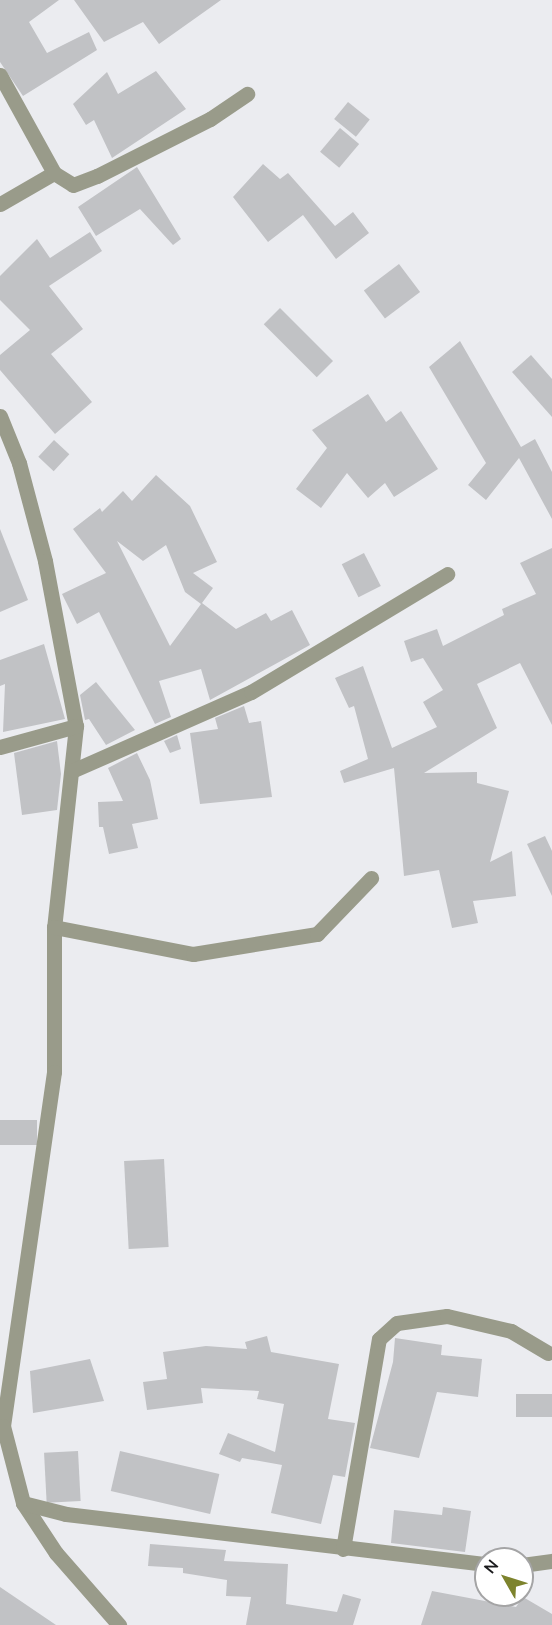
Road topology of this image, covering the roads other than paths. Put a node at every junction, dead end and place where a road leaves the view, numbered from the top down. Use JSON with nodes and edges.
{"nodes":[{"id":1,"x":0,"y":75,"type":"edge"},
{"id":2,"x":246,"y":94,"type":"dead end"},
{"id":3,"x":54,"y":174,"type":"junction"},
{"id":4,"x":0,"y":204,"type":"edge"},
{"id":5,"x":0,"y":416,"type":"edge"},
{"id":6,"x":447,"y":574,"type":"dead end"},
{"id":7,"x":76,"y":726,"type":"junction"},
{"id":8,"x":0,"y":747,"type":"edge"},
{"id":9,"x":74,"y":770,"type":"junction"},
{"id":10,"x":371,"y":878,"type":"dead end"},
{"id":11,"x":54,"y":927,"type":"junction"},
{"id":12,"x":548,"y":1353,"type":"dead end"},
{"id":13,"x":1,"y":1426,"type":"edge"},
{"id":14,"x":22,"y":1503,"type":"junction"},
{"id":15,"x":343,"y":1549,"type":"junction"},
{"id":16,"x":552,"y":1561,"type":"edge"},
{"id":17,"x":474,"y":1563,"type":"edge"},
{"id":18,"x":534,"y":1563,"type":"edge"},
{"id":19,"x":119,"y":1625,"type":"edge"}],
"edges":[{"from":1,"to":3,"type":"street"},
{"from":2,"to":3,"type":"street"},
{"from":3,"to":4,"type":"street"},
{"from":5,"to":7,"type":"street"},
{"from":6,"to":9,"type":"street"},
{"from":7,"to":8,"type":"street"},
{"from":7,"to":9,"type":"street"},
{"from":9,"to":11,"type":"street"},
{"from":10,"to":11,"type":"street"},
{"from":11,"to":13,"type":"street"},
{"from":12,"to":15,"type":"street"},
{"from":13,"to":14,"type":"street"},
{"from":14,"to":15,"type":"street"},
{"from":14,"to":19,"type":"street"},
{"from":15,"to":17,"type":"street"},
{"from":16,"to":18,"type":"street"}]}
